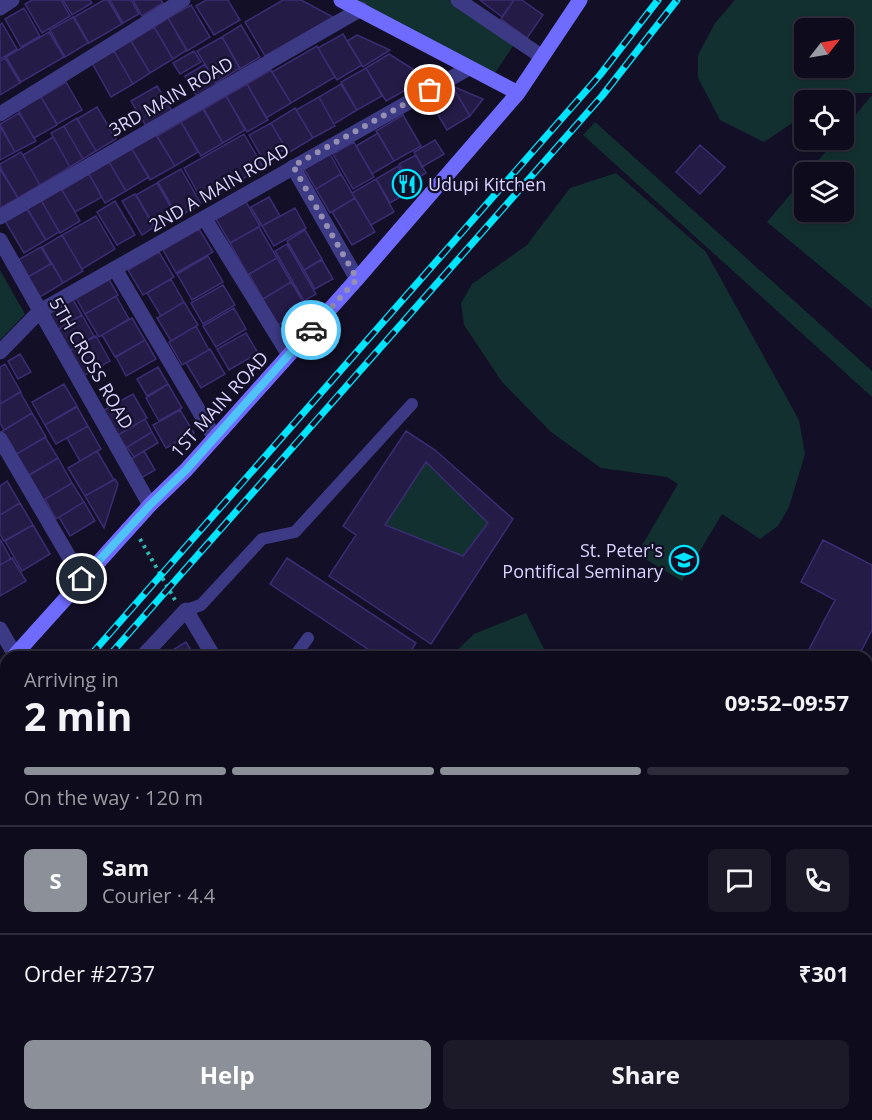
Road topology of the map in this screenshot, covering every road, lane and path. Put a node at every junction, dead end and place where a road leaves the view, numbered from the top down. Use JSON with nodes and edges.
{"nodes":[{"id":1,"x":12,"y":0,"type":"edge"},
{"id":2,"x":183,"y":0,"type":"edge"},
{"id":3,"x":341,"y":0,"type":"edge"},
{"id":4,"x":458,"y":0,"type":"edge"},
{"id":5,"x":580,"y":0,"type":"edge"},
{"id":6,"x":0,"y":8,"type":"edge"},
{"id":7,"x":361,"y":9,"type":"junction"},
{"id":8,"x":542,"y":56,"type":"junction"},
{"id":9,"x":469,"y":68,"type":"junction"},
{"id":10,"x":518,"y":93,"type":"junction"},
{"id":11,"x":0,"y":114,"type":"edge"},
{"id":12,"x":293,"y":166,"type":"junction"},
{"id":13,"x":0,"y":217,"type":"edge"},
{"id":14,"x":205,"y":219,"type":"junction"},
{"id":15,"x":0,"y":240,"type":"edge"},
{"id":16,"x":115,"y":269,"type":"junction"},
{"id":17,"x":357,"y":279,"type":"junction"},
{"id":18,"x":40,"y":311,"type":"junction"},
{"id":19,"x":0,"y":352,"type":"edge"},
{"id":20,"x":289,"y":356,"type":"junction"},
{"id":21,"x":412,"y":404,"type":"dead end"},
{"id":22,"x":215,"y":438,"type":"junction"},
{"id":23,"x":0,"y":439,"type":"edge"},
{"id":24,"x":150,"y":505,"type":"junction"},
{"id":25,"x":132,"y":526,"type":"junction"},
{"id":26,"x":82,"y":579,"type":"junction"},
{"id":27,"x":184,"y":612,"type":"junction"},
{"id":28,"x":0,"y":629,"type":"edge"},
{"id":29,"x":308,"y":638,"type":"dead end"},
{"id":30,"x":8,"y":651,"type":"edge"},
{"id":31,"x":18,"y":651,"type":"edge"},
{"id":32,"x":148,"y":651,"type":"edge"},
{"id":33,"x":210,"y":651,"type":"edge"},
{"id":34,"x":298,"y":651,"type":"edge"}],
"edges":[{"from":1,"to":6,"type":"street"},
{"from":2,"to":11,"type":"street"},
{"from":3,"to":7,"type":"main road"},
{"from":4,"to":8,"type":"street"},
{"from":5,"to":8,"type":"main road","name":"1ST MAIN ROAD"},
{"from":7,"to":9,"type":"main road"},
{"from":7,"to":13,"type":"street","name":"3RD MAIN ROAD"},
{"from":8,"to":10,"type":"main road","name":"1ST MAIN ROAD"},
{"from":9,"to":10,"type":"main road"},
{"from":9,"to":12,"type":"street","name":"2ND A MAIN ROAD"},
{"from":10,"to":17,"type":"main road","name":"1ST MAIN ROAD"},
{"from":12,"to":14,"type":"street","name":"2ND A MAIN ROAD"},
{"from":12,"to":17,"type":"street"},
{"from":14,"to":16,"type":"street","name":"2ND A MAIN ROAD"},
{"from":14,"to":20,"type":"street"},
{"from":15,"to":18,"type":"street","name":"5TH CROSS ROAD"},
{"from":16,"to":18,"type":"street","name":"2ND A MAIN ROAD"},
{"from":16,"to":22,"type":"street"},
{"from":17,"to":20,"type":"main road","name":"1ST MAIN ROAD"},
{"from":18,"to":19,"type":"street","name":"2ND A MAIN ROAD"},
{"from":18,"to":24,"type":"street","name":"5TH CROSS ROAD"},
{"from":20,"to":22,"type":"main road","name":"1ST MAIN ROAD"},
{"from":21,"to":27,"type":"lane"},
{"from":22,"to":24,"type":"main road","name":"1ST MAIN ROAD"},
{"from":23,"to":26,"type":"street"},
{"from":24,"to":25,"type":"main road","name":"1ST MAIN ROAD"},
{"from":25,"to":26,"type":"main road","name":"1ST MAIN ROAD"},
{"from":25,"to":27,"type":"path"},
{"from":26,"to":31,"type":"main road","name":"1ST MAIN ROAD"},
{"from":27,"to":32,"type":"street"},
{"from":27,"to":33,"type":"street"},
{"from":28,"to":30,"type":"street"},
{"from":29,"to":34,"type":"lane"}]}
